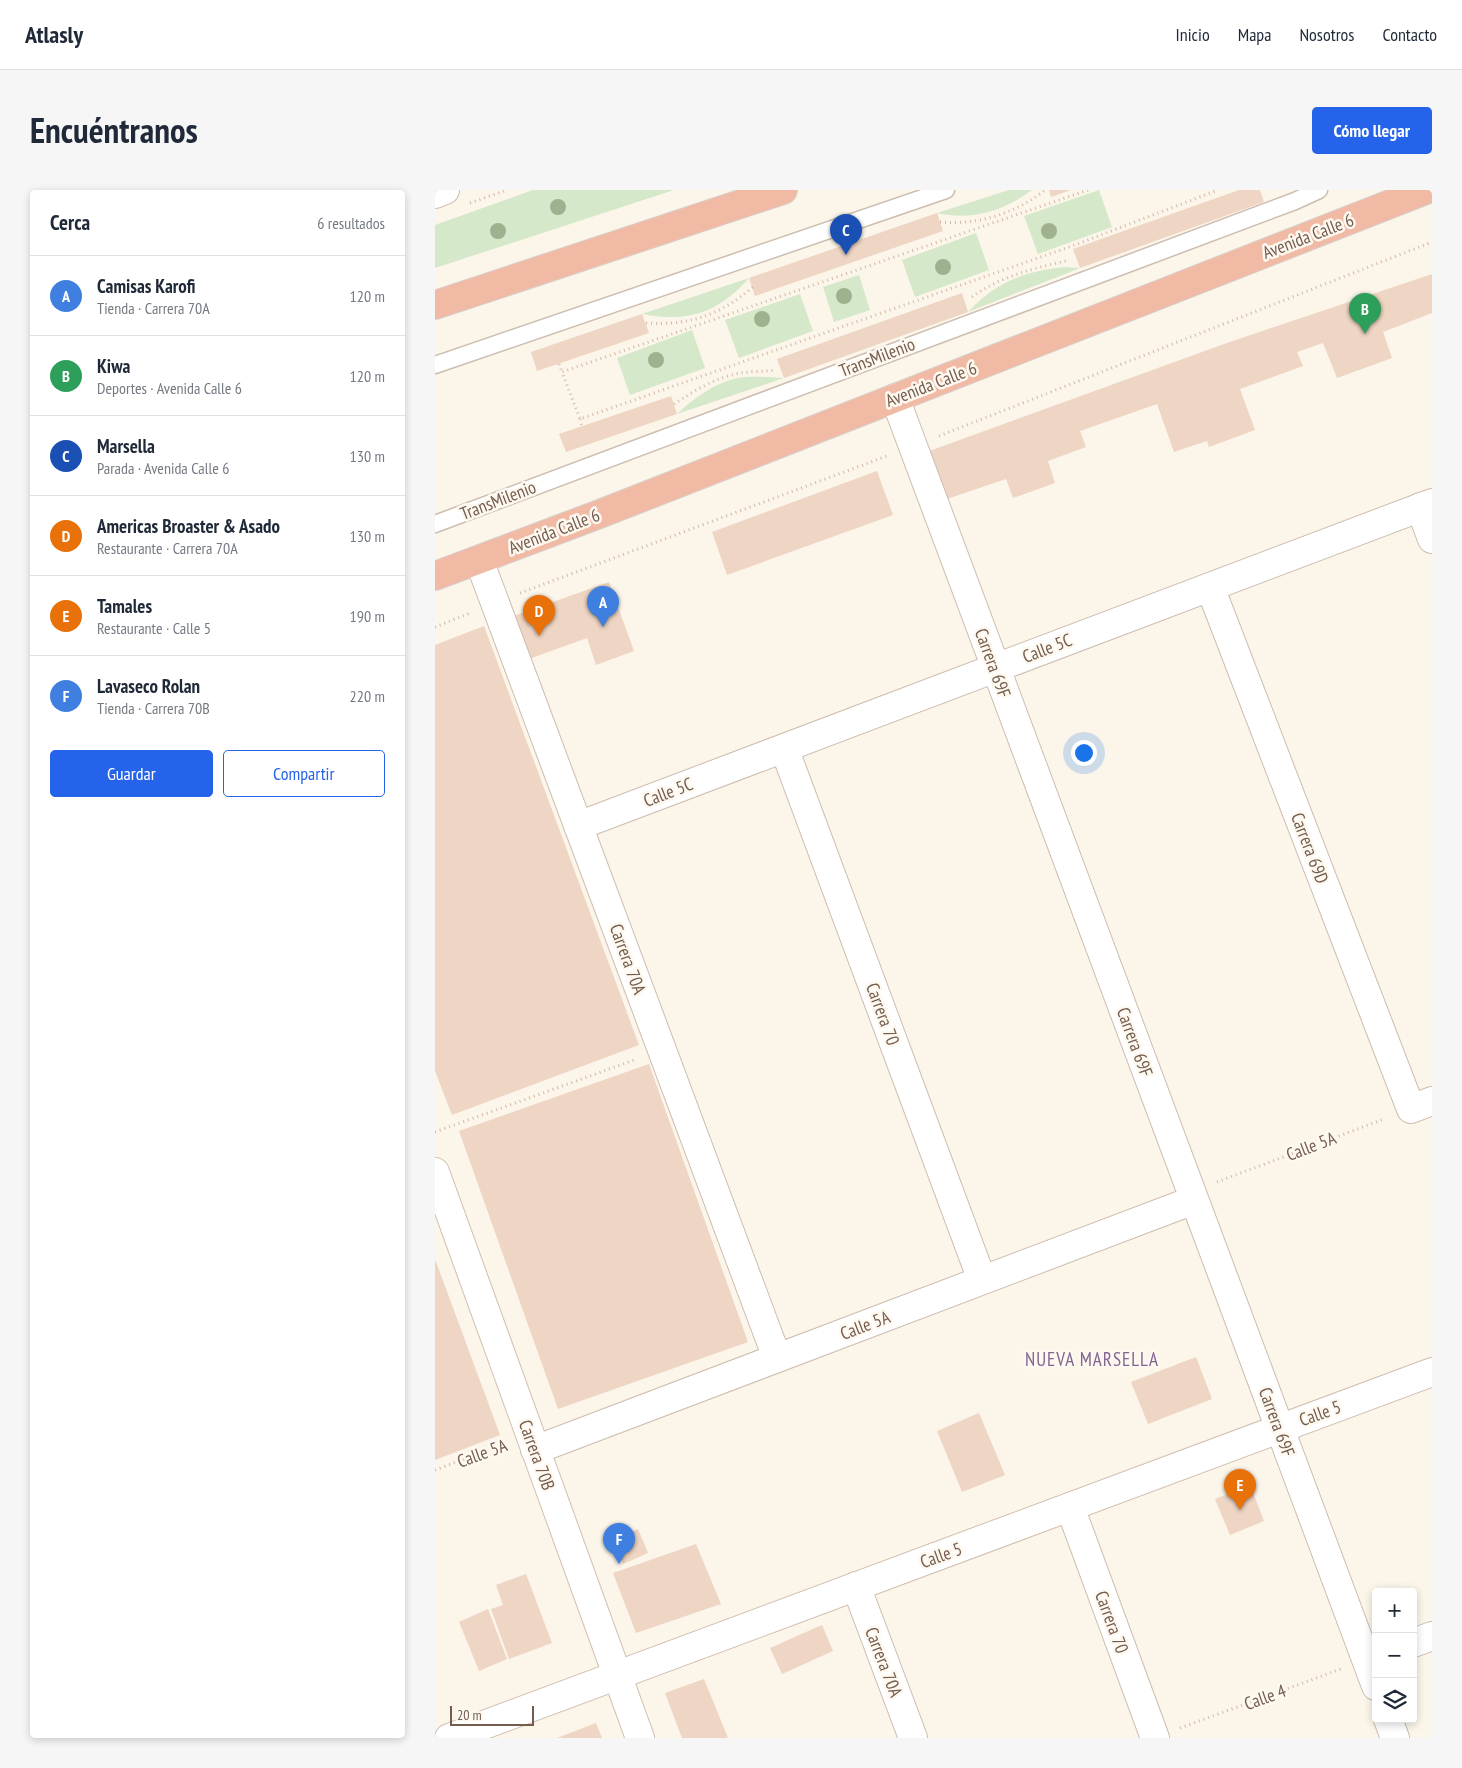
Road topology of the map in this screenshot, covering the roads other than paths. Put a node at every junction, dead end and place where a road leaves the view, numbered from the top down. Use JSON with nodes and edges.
{"nodes":[{"id":1,"x":445,"y":190,"type":"edge"},
{"id":2,"x":783,"y":190,"type":"edge"},
{"id":3,"x":946,"y":190,"type":"edge"},
{"id":4,"x":1319,"y":190,"type":"edge"},
{"id":5,"x":1426,"y":190,"type":"edge"},
{"id":6,"x":435,"y":194,"type":"edge"},
{"id":7,"x":435,"y":305,"type":"edge"},
{"id":8,"x":435,"y":364,"type":"edge"},
{"id":9,"x":895,"y":398,"type":"junction"},
{"id":10,"x":1426,"y":505,"type":"edge"},
{"id":11,"x":435,"y":524,"type":"edge"},
{"id":12,"x":1432,"y":538,"type":"edge"},
{"id":13,"x":479,"y":560,"type":"junction"},
{"id":14,"x":435,"y":576,"type":"edge"},
{"id":15,"x":1210,"y":587,"type":"junction"},
{"id":16,"x":995,"y":668,"type":"junction"},
{"id":17,"x":784,"y":748,"type":"junction"},
{"id":18,"x":578,"y":826,"type":"junction"},
{"id":19,"x":1421,"y":1105,"type":"edge"},
{"id":20,"x":435,"y":1172,"type":"edge"},
{"id":21,"x":1193,"y":1196,"type":"junction"},
{"id":22,"x":983,"y":1280,"type":"junction"},
{"id":23,"x":777,"y":1358,"type":"junction"},
{"id":24,"x":1432,"y":1372,"type":"edge"},
{"id":25,"x":1279,"y":1428,"type":"junction"},
{"id":26,"x":532,"y":1442,"type":"junction"},
{"id":27,"x":1070,"y":1507,"type":"junction"},
{"id":28,"x":856,"y":1586,"type":"junction"},
{"id":29,"x":1432,"y":1636,"type":"edge"},
{"id":30,"x":1417,"y":1642,"type":"edge"},
{"id":31,"x":1371,"y":1658,"type":"edge"},
{"id":32,"x":616,"y":1676,"type":"junction"},
{"id":33,"x":1375,"y":1678,"type":"edge"},
{"id":34,"x":1389,"y":1723,"type":"edge"},
{"id":35,"x":449,"y":1738,"type":"edge"},
{"id":36,"x":640,"y":1738,"type":"edge"},
{"id":37,"x":913,"y":1738,"type":"edge"},
{"id":38,"x":1155,"y":1738,"type":"edge"},
{"id":39,"x":1395,"y":1738,"type":"edge"}],
"edges":[{"from":1,"to":6,"type":"street"},
{"from":2,"to":7,"type":"highway"},
{"from":3,"to":8,"type":"lane"},
{"from":4,"to":11,"type":"lane","name":"TransMilenio"},
{"from":5,"to":9,"type":"highway","name":"Avenida Calle 6"},
{"from":9,"to":13,"type":"highway","name":"Avenida Calle 6"},
{"from":9,"to":16,"type":"street","name":"Carrera 69F"},
{"from":10,"to":12,"type":"street"},
{"from":10,"to":15,"type":"street","name":"Calle 5C"},
{"from":13,"to":14,"type":"highway","name":"Avenida Calle 6"},
{"from":13,"to":18,"type":"street","name":"Carrera 70A"},
{"from":15,"to":16,"type":"street","name":"Calle 5C"},
{"from":15,"to":19,"type":"street","name":"Carrera 69D"},
{"from":16,"to":17,"type":"street","name":"Calle 5C"},
{"from":16,"to":21,"type":"street","name":"Carrera 69F"},
{"from":17,"to":18,"type":"street","name":"Calle 5C"},
{"from":17,"to":22,"type":"street","name":"Carrera 70"},
{"from":18,"to":23,"type":"street","name":"Carrera 70A"},
{"from":20,"to":26,"type":"street","name":"Carrera 70B"},
{"from":21,"to":22,"type":"street","name":"Calle 5A"},
{"from":21,"to":25,"type":"street","name":"Carrera 69F"},
{"from":22,"to":23,"type":"street","name":"Calle 5A"},
{"from":23,"to":26,"type":"street","name":"Calle 5A"},
{"from":24,"to":25,"type":"street","name":"Calle 5"},
{"from":25,"to":27,"type":"street","name":"Calle 5"},
{"from":25,"to":31,"type":"street","name":"Carrera 69F"},
{"from":26,"to":32,"type":"street","name":"Carrera 70B"},
{"from":27,"to":28,"type":"street","name":"Calle 5"},
{"from":27,"to":38,"type":"street","name":"Carrera 70"},
{"from":28,"to":32,"type":"street","name":"Calle 5"},
{"from":28,"to":37,"type":"street","name":"Carrera 70A"},
{"from":29,"to":30,"type":"street"},
{"from":31,"to":33,"type":"street","name":"Carrera 69F"},
{"from":32,"to":35,"type":"street","name":"Calle 5"},
{"from":32,"to":36,"type":"street","name":"Carrera 70B"},
{"from":34,"to":39,"type":"street"}]}
